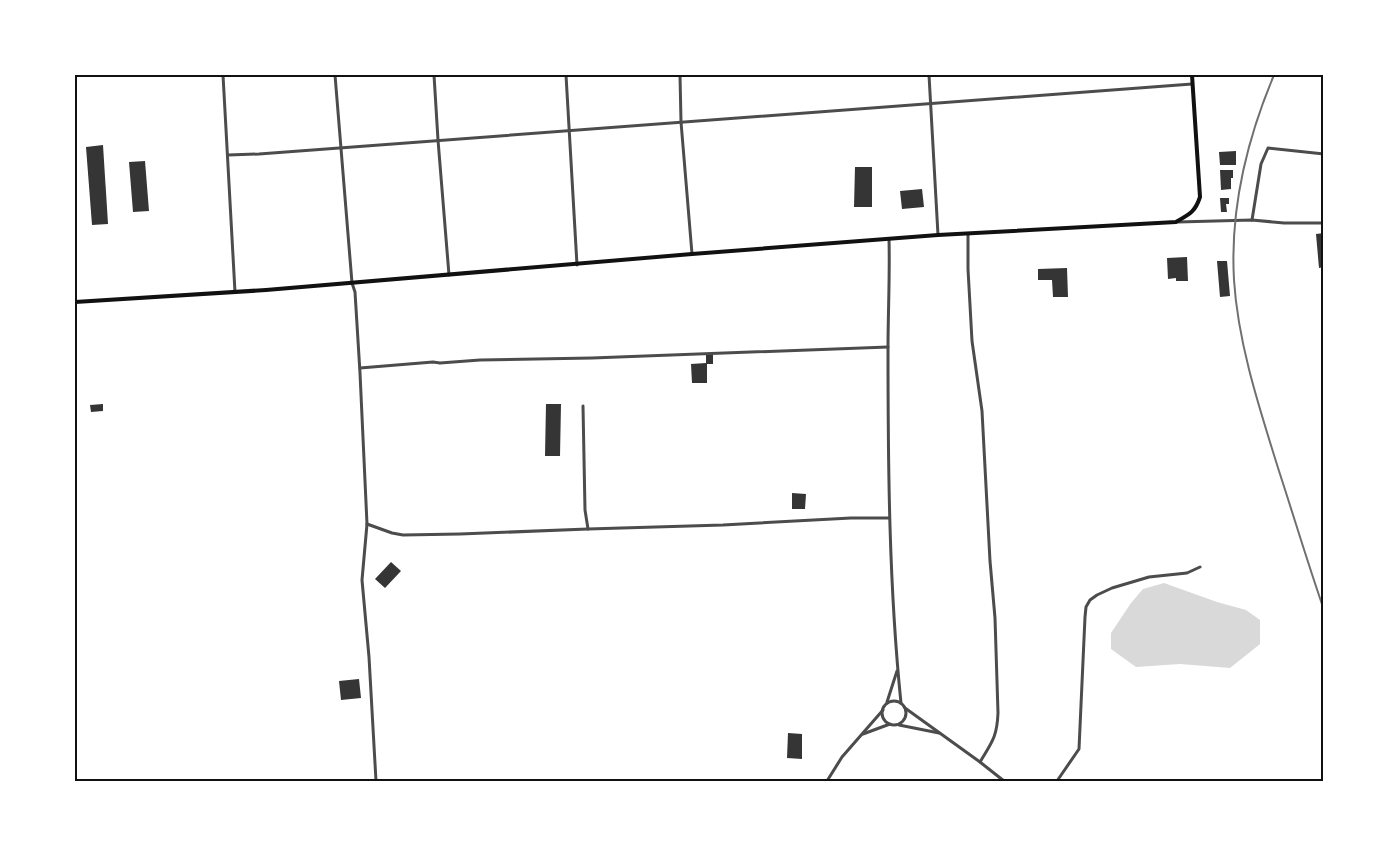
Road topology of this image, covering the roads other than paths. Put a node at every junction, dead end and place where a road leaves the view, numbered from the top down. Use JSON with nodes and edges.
{"nodes":[{"id":1,"x":223,"y":75,"type":"edge"},
{"id":2,"x":335,"y":75,"type":"edge"},
{"id":3,"x":434,"y":75,"type":"edge"},
{"id":4,"x":566,"y":75,"type":"edge"},
{"id":5,"x":680,"y":75,"type":"edge"},
{"id":6,"x":929,"y":75,"type":"edge"},
{"id":7,"x":1192,"y":75,"type":"edge"},
{"id":8,"x":1193,"y":84,"type":"junction"},
{"id":9,"x":930,"y":104,"type":"junction"},
{"id":10,"x":681,"y":122,"type":"junction"},
{"id":11,"x":569,"y":130,"type":"junction"},
{"id":12,"x":438,"y":140,"type":"junction"},
{"id":13,"x":340,"y":147,"type":"junction"},
{"id":14,"x":1324,"y":154,"type":"edge"},
{"id":15,"x":228,"y":155,"type":"junction"},
{"id":16,"x":1324,"y":209,"type":"edge"},
{"id":17,"x":1252,"y":220,"type":"junction"},
{"id":18,"x":1176,"y":222,"type":"junction"},
{"id":19,"x":1323,"y":224,"type":"edge"},
{"id":20,"x":968,"y":234,"type":"junction"},
{"id":21,"x":938,"y":235,"type":"junction"},
{"id":22,"x":889,"y":239,"type":"junction"},
{"id":23,"x":692,"y":254,"type":"junction"},
{"id":24,"x":577,"y":265,"type":"junction"},
{"id":25,"x":449,"y":275,"type":"junction"},
{"id":26,"x":352,"y":283,"type":"junction"},
{"id":27,"x":235,"y":292,"type":"junction"},
{"id":28,"x":75,"y":302,"type":"edge"},
{"id":29,"x":888,"y":347,"type":"junction"},
{"id":30,"x":360,"y":368,"type":"junction"},
{"id":31,"x":583,"y":406,"type":"dead end"},
{"id":32,"x":890,"y":518,"type":"junction"},
{"id":33,"x":367,"y":524,"type":"junction"},
{"id":34,"x":588,"y":529,"type":"junction"},
{"id":35,"x":1200,"y":567,"type":"dead end"},
{"id":36,"x":898,"y":670,"type":"junction"},
{"id":37,"x":887,"y":704,"type":"junction"},
{"id":38,"x":901,"y":704,"type":"junction"},
{"id":39,"x":905,"y":708,"type":"junction"},
{"id":40,"x":883,"y":710,"type":"junction"},
{"id":41,"x":890,"y":724,"type":"junction"},
{"id":42,"x":897,"y":725,"type":"junction"},
{"id":43,"x":861,"y":734,"type":"junction"},
{"id":44,"x":941,"y":734,"type":"junction"},
{"id":45,"x":980,"y":762,"type":"junction"},
{"id":46,"x":376,"y":781,"type":"edge"},
{"id":47,"x":827,"y":781,"type":"edge"},
{"id":48,"x":1004,"y":781,"type":"edge"},
{"id":49,"x":1057,"y":781,"type":"edge"}],
"edges":[{"from":1,"to":15,"type":"street"},
{"from":2,"to":13,"type":"street"},
{"from":3,"to":12,"type":"street"},
{"from":4,"to":11,"type":"street"},
{"from":5,"to":10,"type":"street"},
{"from":6,"to":9,"type":"street"},
{"from":7,"to":8,"type":"main road"},
{"from":8,"to":9,"type":"street"},
{"from":8,"to":18,"type":"main road"},
{"from":9,"to":10,"type":"street"},
{"from":9,"to":21,"type":"street"},
{"from":10,"to":11,"type":"street"},
{"from":10,"to":23,"type":"street"},
{"from":11,"to":12,"type":"street"},
{"from":11,"to":24,"type":"street"},
{"from":12,"to":13,"type":"street"},
{"from":12,"to":25,"type":"street"},
{"from":13,"to":15,"type":"street"},
{"from":13,"to":26,"type":"street"},
{"from":14,"to":17,"type":"street"},
{"from":15,"to":27,"type":"street"},
{"from":16,"to":19,"type":"street"},
{"from":17,"to":18,"type":"street"},
{"from":17,"to":19,"type":"street"},
{"from":18,"to":20,"type":"main road"},
{"from":20,"to":21,"type":"main road"},
{"from":20,"to":45,"type":"street"},
{"from":21,"to":22,"type":"main road"},
{"from":22,"to":23,"type":"main road"},
{"from":22,"to":29,"type":"street"},
{"from":23,"to":24,"type":"main road"},
{"from":24,"to":25,"type":"main road"},
{"from":25,"to":26,"type":"main road"},
{"from":26,"to":27,"type":"main road"},
{"from":26,"to":30,"type":"street"},
{"from":27,"to":28,"type":"main road"},
{"from":29,"to":30,"type":"street"},
{"from":29,"to":32,"type":"street"},
{"from":30,"to":33,"type":"street"},
{"from":31,"to":34,"type":"street"},
{"from":32,"to":34,"type":"street"},
{"from":32,"to":36,"type":"street"},
{"from":33,"to":34,"type":"street"},
{"from":33,"to":46,"type":"street"},
{"from":35,"to":49,"type":"street"},
{"from":36,"to":37,"type":"street"},
{"from":36,"to":38,"type":"street"},
{"from":37,"to":38,"type":"street"},
{"from":37,"to":40,"type":"street"},
{"from":38,"to":39,"type":"street"},
{"from":39,"to":42,"type":"street"},
{"from":39,"to":44,"type":"street"},
{"from":40,"to":41,"type":"street"},
{"from":40,"to":43,"type":"street"},
{"from":41,"to":42,"type":"street"},
{"from":41,"to":43,"type":"street"},
{"from":42,"to":44,"type":"street"},
{"from":43,"to":47,"type":"street"},
{"from":44,"to":45,"type":"street"},
{"from":45,"to":48,"type":"street"}]}
